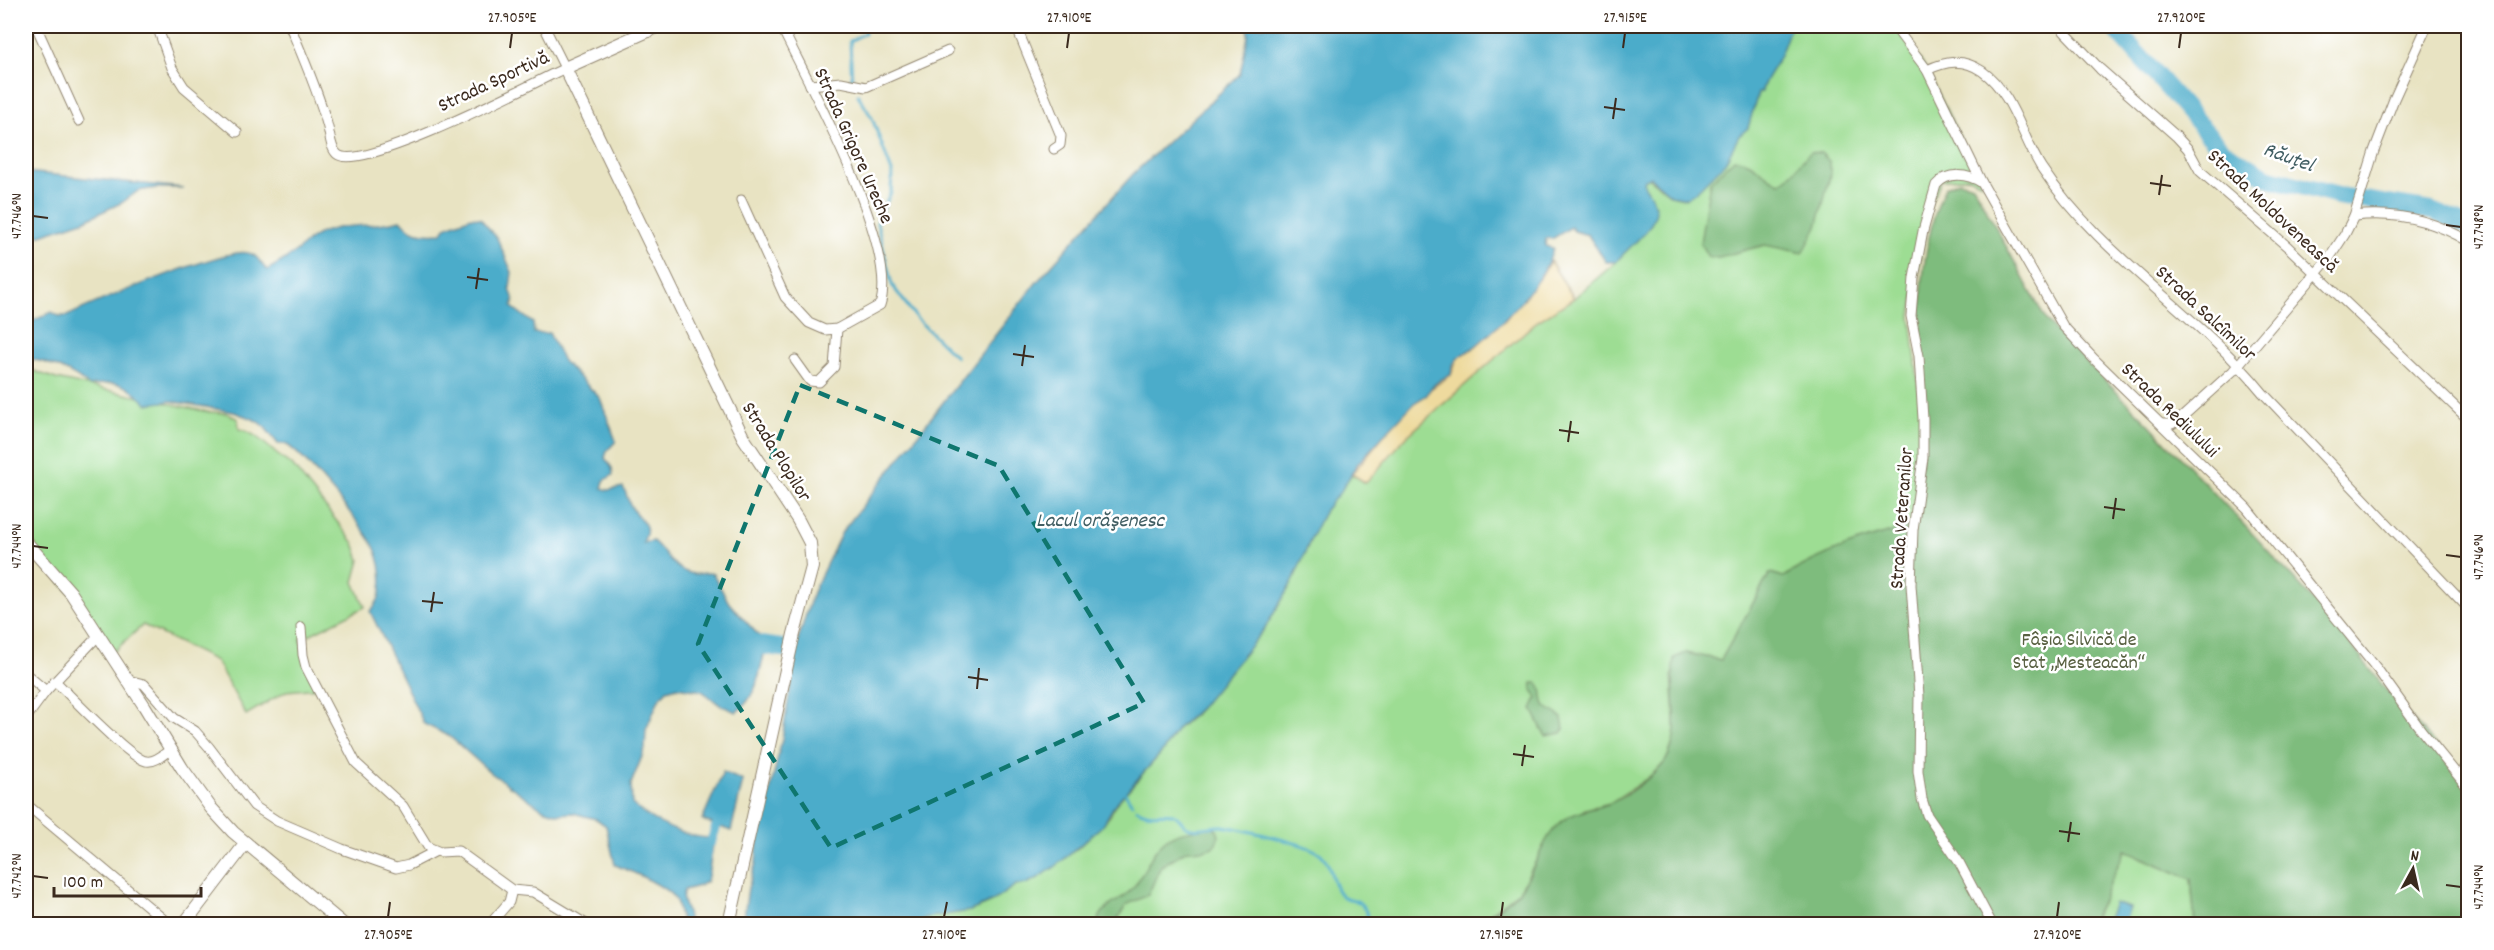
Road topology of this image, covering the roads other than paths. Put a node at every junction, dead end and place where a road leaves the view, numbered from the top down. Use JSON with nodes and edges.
{"nodes":[{"id":1,"x":36,"y":26,"type":"edge"},
{"id":2,"x":157,"y":26,"type":"edge"},
{"id":3,"x":290,"y":26,"type":"edge"},
{"id":4,"x":544,"y":26,"type":"edge"},
{"id":5,"x":659,"y":26,"type":"edge"},
{"id":6,"x":781,"y":26,"type":"edge"},
{"id":7,"x":1016,"y":26,"type":"edge"},
{"id":8,"x":1893,"y":26,"type":"edge"},
{"id":9,"x":2059,"y":26,"type":"edge"},
{"id":10,"x":2427,"y":26,"type":"edge"},
{"id":11,"x":948,"y":51,"type":"dead end"},
{"id":12,"x":565,"y":69,"type":"junction"},
{"id":13,"x":1926,"y":70,"type":"junction"},
{"id":14,"x":810,"y":85,"type":"junction"},
{"id":15,"x":79,"y":121,"type":"dead end"},
{"id":16,"x":237,"y":132,"type":"dead end"},
{"id":17,"x":1054,"y":149,"type":"dead end"},
{"id":18,"x":1982,"y":183,"type":"junction"},
{"id":19,"x":741,"y":201,"type":"dead end"},
{"id":20,"x":2355,"y":214,"type":"junction"},
{"id":21,"x":2469,"y":241,"type":"edge"},
{"id":22,"x":2316,"y":273,"type":"junction"},
{"id":23,"x":837,"y":329,"type":"junction"},
{"id":24,"x":795,"y":360,"type":"dead end"},
{"id":25,"x":2238,"y":362,"type":"junction"},
{"id":26,"x":2469,"y":419,"type":"edge"},
{"id":27,"x":2162,"y":424,"type":"junction"},
{"id":28,"x":26,"y":542,"type":"edge"},
{"id":29,"x":2469,"y":608,"type":"edge"},
{"id":30,"x":301,"y":627,"type":"dead end"},
{"id":31,"x":98,"y":636,"type":"junction"},
{"id":32,"x":26,"y":674,"type":"edge"},
{"id":33,"x":128,"y":680,"type":"junction"},
{"id":34,"x":55,"y":681,"type":"junction"},
{"id":35,"x":46,"y":691,"type":"junction"},
{"id":36,"x":26,"y":718,"type":"edge"},
{"id":37,"x":171,"y":749,"type":"junction"},
{"id":38,"x":2469,"y":763,"type":"edge"},
{"id":39,"x":2460,"y":777,"type":"junction"},
{"id":40,"x":2469,"y":788,"type":"edge"},
{"id":41,"x":26,"y":804,"type":"edge"},
{"id":42,"x":246,"y":843,"type":"junction"},
{"id":43,"x":436,"y":851,"type":"junction"},
{"id":44,"x":512,"y":890,"type":"junction"},
{"id":45,"x":169,"y":924,"type":"edge"},
{"id":46,"x":184,"y":924,"type":"edge"},
{"id":47,"x":343,"y":924,"type":"edge"},
{"id":48,"x":490,"y":924,"type":"edge"},
{"id":49,"x":586,"y":924,"type":"edge"},
{"id":50,"x":729,"y":924,"type":"edge"},
{"id":51,"x":1992,"y":924,"type":"edge"}],
"edges":[{"from":1,"to":15,"type":"street"},
{"from":2,"to":16,"type":"street"},
{"from":3,"to":12,"type":"street","name":"Strada Sportivă"},
{"from":4,"to":12,"type":"street","name":"Strada Plopilor"},
{"from":5,"to":12,"type":"street","name":"Strada Sportivă"},
{"from":6,"to":14,"type":"street","name":"Strada Grigore Ureche"},
{"from":7,"to":17,"type":"street"},
{"from":8,"to":13,"type":"street","name":"Strada Rediulului"},
{"from":9,"to":22,"type":"street","name":"Strada Moldovenească"},
{"from":10,"to":20,"type":"street"},
{"from":11,"to":14,"type":"street"},
{"from":12,"to":50,"type":"street","name":"Strada Plopilor"},
{"from":13,"to":18,"type":"street","name":"Strada Rediulului"},
{"from":13,"to":25,"type":"street","name":"Strada Salcîmilor"},
{"from":14,"to":23,"type":"street","name":"Strada Grigore Ureche"},
{"from":18,"to":27,"type":"street","name":"Strada Rediulului"},
{"from":18,"to":51,"type":"street","name":"Strada Veteranilor"},
{"from":19,"to":23,"type":"street"},
{"from":20,"to":21,"type":"street"},
{"from":20,"to":22,"type":"street"},
{"from":22,"to":25,"type":"street"},
{"from":22,"to":26,"type":"street","name":"Strada Moldovenească"},
{"from":23,"to":24,"type":"street"},
{"from":25,"to":27,"type":"street"},
{"from":25,"to":29,"type":"street","name":"Strada Salcîmilor"},
{"from":27,"to":39,"type":"street","name":"Strada Rediulului"},
{"from":28,"to":31,"type":"street"},
{"from":30,"to":43,"type":"street"},
{"from":31,"to":33,"type":"street"},
{"from":31,"to":34,"type":"street"},
{"from":32,"to":35,"type":"street"},
{"from":33,"to":37,"type":"street"},
{"from":33,"to":43,"type":"street"},
{"from":34,"to":35,"type":"street"},
{"from":34,"to":37,"type":"street"},
{"from":35,"to":36,"type":"street"},
{"from":37,"to":42,"type":"street"},
{"from":38,"to":39,"type":"street"},
{"from":39,"to":40,"type":"street","name":"Strada Rediulului"},
{"from":41,"to":45,"type":"street"},
{"from":42,"to":46,"type":"street"},
{"from":42,"to":47,"type":"street"},
{"from":43,"to":44,"type":"street"},
{"from":44,"to":48,"type":"street"},
{"from":44,"to":49,"type":"street"}]}
